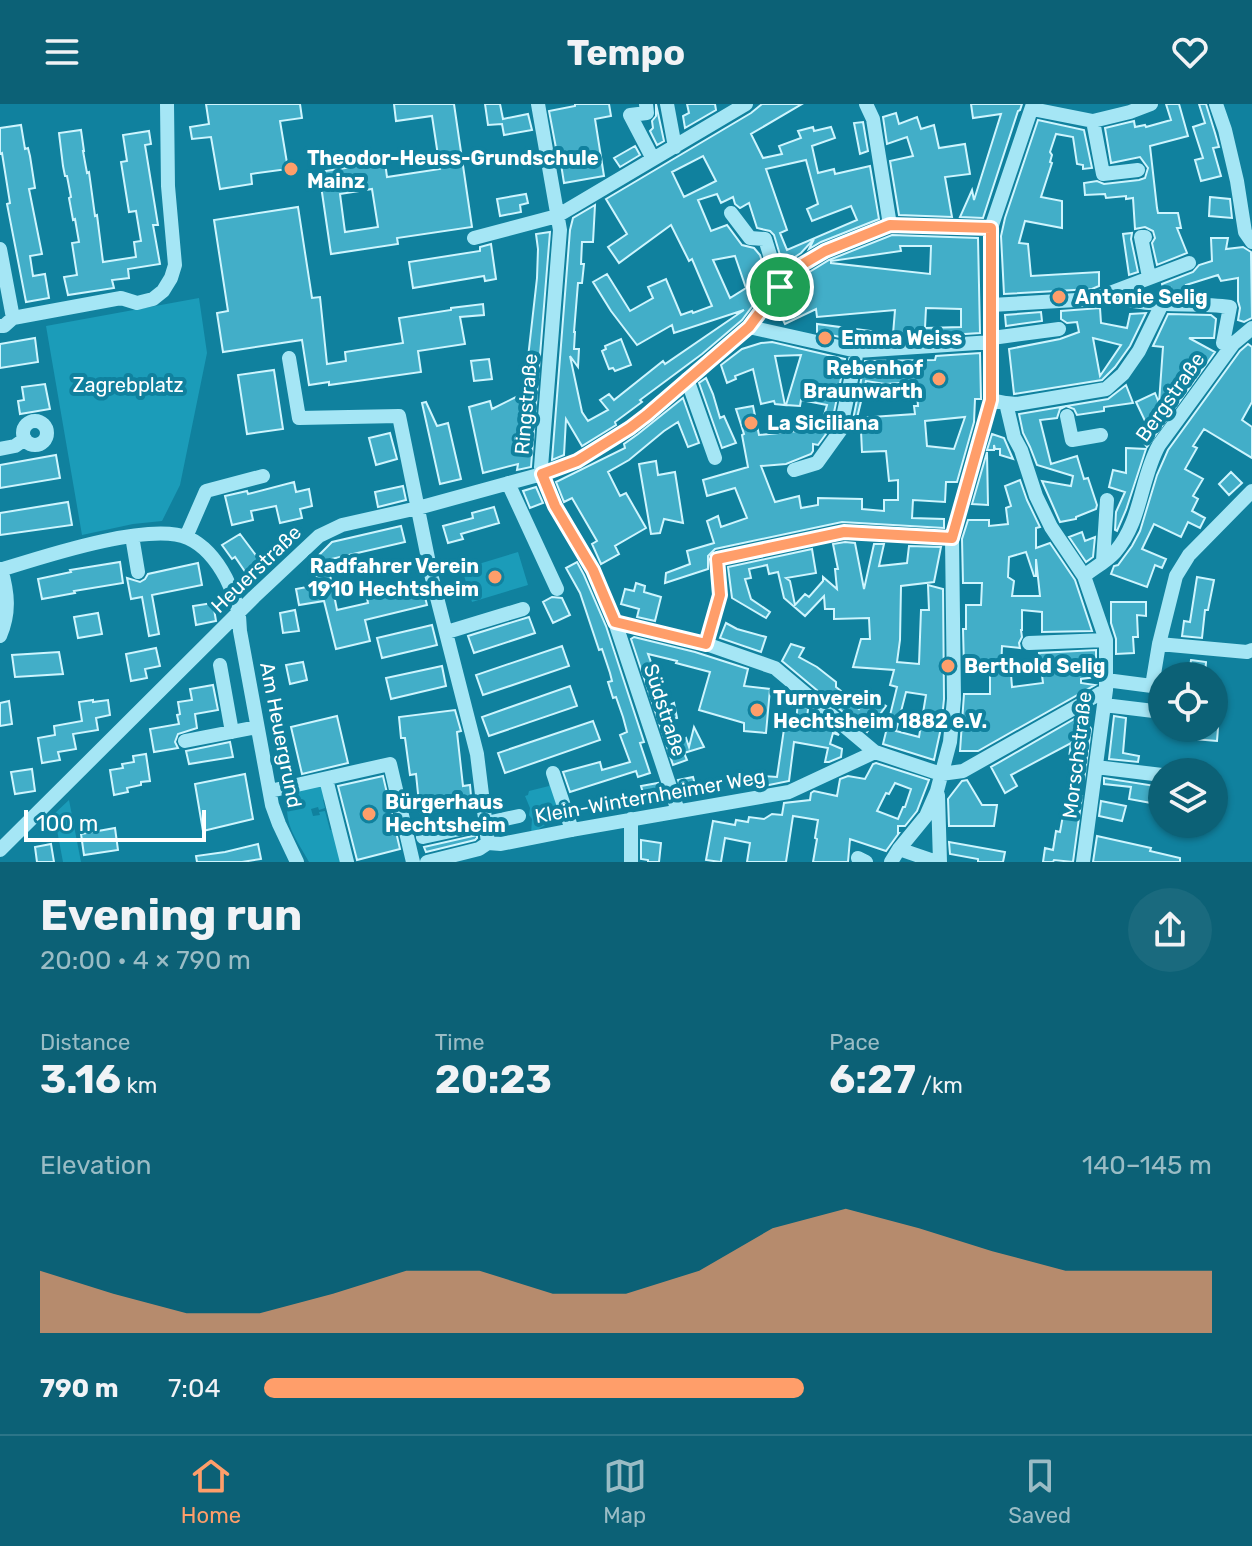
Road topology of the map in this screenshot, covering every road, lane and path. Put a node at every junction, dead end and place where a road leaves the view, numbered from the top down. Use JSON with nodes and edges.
{"nodes":[{"id":1,"x":167,"y":104,"type":"edge"},
{"id":2,"x":538,"y":104,"type":"edge"},
{"id":3,"x":646,"y":104,"type":"edge"},
{"id":4,"x":667,"y":104,"type":"edge"},
{"id":5,"x":746,"y":104,"type":"edge"},
{"id":6,"x":866,"y":104,"type":"edge"},
{"id":7,"x":1151,"y":104,"type":"edge"},
{"id":8,"x":1216,"y":104,"type":"edge"},
{"id":9,"x":1032,"y":106,"type":"edge"},
{"id":10,"x":1093,"y":121,"type":"junction"},
{"id":11,"x":675,"y":147,"type":"junction"},
{"id":12,"x":653,"y":159,"type":"junction"},
{"id":13,"x":1138,"y":170,"type":"dead end"},
{"id":14,"x":731,"y":213,"type":"dead end"},
{"id":15,"x":557,"y":216,"type":"junction"},
{"id":16,"x":890,"y":225,"type":"junction"},
{"id":17,"x":991,"y":228,"type":"junction"},
{"id":18,"x":1145,"y":237,"type":"dead end"},
{"id":19,"x":474,"y":238,"type":"dead end"},
{"id":20,"x":1252,"y":242,"type":"edge"},
{"id":21,"x":0,"y":249,"type":"edge"},
{"id":22,"x":1189,"y":263,"type":"dead end"},
{"id":23,"x":1149,"y":277,"type":"junction"},
{"id":24,"x":780,"y":287,"type":"junction"},
{"id":25,"x":1109,"y":294,"type":"junction"},
{"id":26,"x":1162,"y":304,"type":"junction"},
{"id":27,"x":991,"y":305,"type":"junction"},
{"id":28,"x":6,"y":322,"type":"edge"},
{"id":29,"x":749,"y":327,"type":"junction"},
{"id":30,"x":1252,"y":328,"type":"edge"},
{"id":31,"x":1059,"y":329,"type":"dead end"},
{"id":32,"x":992,"y":340,"type":"junction"},
{"id":33,"x":1223,"y":343,"type":"dead end"},
{"id":34,"x":857,"y":351,"type":"junction"},
{"id":35,"x":289,"y":358,"type":"dead end"},
{"id":36,"x":687,"y":379,"type":"junction"},
{"id":37,"x":998,"y":402,"type":"junction"},
{"id":38,"x":1067,"y":416,"type":"dead end"},
{"id":39,"x":1101,"y":435,"type":"dead end"},
{"id":40,"x":25,"y":439,"type":"dead end"},
{"id":41,"x":0,"y":449,"type":"edge"},
{"id":42,"x":715,"y":458,"type":"dead end"},
{"id":43,"x":794,"y":470,"type":"dead end"},
{"id":44,"x":542,"y":474,"type":"junction"},
{"id":45,"x":263,"y":476,"type":"dead end"},
{"id":46,"x":508,"y":483,"type":"junction"},
{"id":47,"x":1252,"y":491,"type":"edge"},
{"id":48,"x":1107,"y":500,"type":"dead end"},
{"id":49,"x":418,"y":508,"type":"junction"},
{"id":50,"x":132,"y":536,"type":"junction"},
{"id":51,"x":186,"y":537,"type":"junction"},
{"id":52,"x":952,"y":538,"type":"junction"},
{"id":53,"x":1103,"y":561,"type":"junction"},
{"id":54,"x":0,"y":569,"type":"edge"},
{"id":55,"x":138,"y":572,"type":"dead end"},
{"id":56,"x":1084,"y":576,"type":"junction"},
{"id":57,"x":557,"y":589,"type":"dead end"},
{"id":58,"x":523,"y":609,"type":"dead end"},
{"id":59,"x":240,"y":611,"type":"junction"},
{"id":60,"x":615,"y":622,"type":"junction"},
{"id":61,"x":447,"y":632,"type":"junction"},
{"id":62,"x":0,"y":636,"type":"edge"},
{"id":63,"x":1106,"y":640,"type":"junction"},
{"id":64,"x":1029,"y":643,"type":"dead end"},
{"id":65,"x":706,"y":644,"type":"junction"},
{"id":66,"x":1159,"y":644,"type":"junction"},
{"id":67,"x":1252,"y":650,"type":"edge"},
{"id":68,"x":220,"y":665,"type":"dead end"},
{"id":69,"x":1105,"y":692,"type":"junction"},
{"id":70,"x":1148,"y":707,"type":"edge"},
{"id":71,"x":257,"y":727,"type":"junction"},
{"id":72,"x":232,"y":732,"type":"junction"},
{"id":73,"x":185,"y":741,"type":"dead end"},
{"id":74,"x":875,"y":752,"type":"junction"},
{"id":75,"x":1096,"y":767,"type":"junction"},
{"id":76,"x":553,"y":773,"type":"dead end"},
{"id":77,"x":1148,"y":773,"type":"edge"},
{"id":78,"x":941,"y":774,"type":"junction"},
{"id":79,"x":326,"y":779,"type":"junction"},
{"id":80,"x":270,"y":791,"type":"junction"},
{"id":81,"x":937,"y":791,"type":"junction"},
{"id":82,"x":678,"y":811,"type":"junction"},
{"id":83,"x":519,"y":816,"type":"dead end"},
{"id":84,"x":631,"y":819,"type":"junction"},
{"id":85,"x":486,"y":822,"type":"junction"},
{"id":86,"x":572,"y":830,"type":"junction"},
{"id":87,"x":423,"y":837,"type":"dead end"},
{"id":88,"x":488,"y":843,"type":"junction"},
{"id":89,"x":0,"y":850,"type":"edge"},
{"id":90,"x":895,"y":855,"type":"edge"},
{"id":91,"x":297,"y":862,"type":"edge"},
{"id":92,"x":347,"y":862,"type":"edge"},
{"id":93,"x":413,"y":862,"type":"edge"},
{"id":94,"x":427,"y":862,"type":"edge"},
{"id":95,"x":631,"y":862,"type":"edge"},
{"id":96,"x":939,"y":862,"type":"edge"},
{"id":97,"x":1083,"y":862,"type":"edge"}],
"edges":[{"from":1,"to":28,"type":"street"},
{"from":2,"to":15,"type":"street","name":"Ringstraße"},
{"from":3,"to":12,"type":"street"},
{"from":4,"to":11,"type":"street"},
{"from":5,"to":11,"type":"street"},
{"from":6,"to":16,"type":"street"},
{"from":7,"to":10,"type":"street"},
{"from":8,"to":20,"type":"street"},
{"from":9,"to":10,"type":"street"},
{"from":9,"to":17,"type":"street"},
{"from":10,"to":13,"type":"street"},
{"from":11,"to":12,"type":"street"},
{"from":12,"to":15,"type":"street"},
{"from":14,"to":24,"type":"street"},
{"from":15,"to":19,"type":"street"},
{"from":15,"to":44,"type":"street","name":"Ringstraße"},
{"from":16,"to":17,"type":"street"},
{"from":16,"to":24,"type":"street","name":"Heuerstraße"},
{"from":17,"to":27,"type":"street"},
{"from":18,"to":23,"type":"street"},
{"from":21,"to":28,"type":"street"},
{"from":22,"to":23,"type":"street"},
{"from":23,"to":25,"type":"street"},
{"from":24,"to":29,"type":"street","name":"Heuerstraße"},
{"from":25,"to":26,"type":"street"},
{"from":25,"to":27,"type":"street"},
{"from":26,"to":33,"type":"street"},
{"from":26,"to":37,"type":"street"},
{"from":27,"to":32,"type":"street"},
{"from":29,"to":34,"type":"street"},
{"from":29,"to":36,"type":"street","name":"Heuerstraße"},
{"from":30,"to":53,"type":"street","name":"Bergstraße"},
{"from":31,"to":32,"type":"street"},
{"from":32,"to":34,"type":"street"},
{"from":32,"to":37,"type":"street"},
{"from":34,"to":43,"type":"street"},
{"from":35,"to":49,"type":"street"},
{"from":36,"to":42,"type":"street"},
{"from":36,"to":44,"type":"street","name":"Heuerstraße"},
{"from":37,"to":52,"type":"street"},
{"from":37,"to":56,"type":"street","name":"Morschstraße"},
{"from":38,"to":39,"type":"street"},
{"from":40,"to":41,"type":"street"},
{"from":44,"to":46,"type":"street","name":"Heuerstraße"},
{"from":44,"to":60,"type":"street","name":"Ringstraße"},
{"from":45,"to":51,"type":"street"},
{"from":46,"to":49,"type":"street","name":"Heuerstraße"},
{"from":46,"to":57,"type":"street"},
{"from":47,"to":66,"type":"street"},
{"from":48,"to":53,"type":"street"},
{"from":49,"to":59,"type":"street","name":"Heuerstraße"},
{"from":49,"to":61,"type":"street"},
{"from":50,"to":51,"type":"street"},
{"from":50,"to":54,"type":"street"},
{"from":50,"to":55,"type":"street"},
{"from":51,"to":59,"type":"street","name":"Am Heuergrund"},
{"from":52,"to":65,"type":"street"},
{"from":52,"to":78,"type":"street"},
{"from":53,"to":56,"type":"street","name":"Bergstraße"},
{"from":54,"to":62,"type":"street"},
{"from":56,"to":63,"type":"street","name":"Morschstraße"},
{"from":58,"to":61,"type":"street"},
{"from":59,"to":71,"type":"street","name":"Am Heuergrund"},
{"from":59,"to":89,"type":"street","name":"Heuerstraße"},
{"from":60,"to":65,"type":"street"},
{"from":60,"to":82,"type":"street","name":"Südstraße"},
{"from":61,"to":85,"type":"street"},
{"from":63,"to":64,"type":"street"},
{"from":63,"to":69,"type":"street","name":"Morschstraße"},
{"from":65,"to":74,"type":"street"},
{"from":66,"to":67,"type":"street"},
{"from":66,"to":69,"type":"street"},
{"from":68,"to":72,"type":"street"},
{"from":69,"to":70,"type":"street"},
{"from":69,"to":75,"type":"street","name":"Morschstraße"},
{"from":69,"to":78,"type":"street"},
{"from":71,"to":72,"type":"street"},
{"from":71,"to":80,"type":"street","name":"Am Heuergrund"},
{"from":72,"to":73,"type":"street"},
{"from":74,"to":78,"type":"street"},
{"from":74,"to":82,"type":"street","name":"Klein-Winternheimer Weg"},
{"from":75,"to":77,"type":"street"},
{"from":75,"to":97,"type":"street","name":"Morschstraße"},
{"from":76,"to":86,"type":"street"},
{"from":78,"to":81,"type":"street"},
{"from":79,"to":80,"type":"street"},
{"from":79,"to":92,"type":"street"},
{"from":79,"to":93,"type":"street"},
{"from":80,"to":91,"type":"street","name":"Am Heuergrund"},
{"from":81,"to":90,"type":"street"},
{"from":81,"to":96,"type":"street"},
{"from":82,"to":84,"type":"street","name":"Klein-Winternheimer Weg"},
{"from":83,"to":85,"type":"street"},
{"from":84,"to":86,"type":"street","name":"Klein-Winternheimer Weg"},
{"from":84,"to":95,"type":"street"},
{"from":85,"to":87,"type":"street"},
{"from":85,"to":88,"type":"street"},
{"from":86,"to":88,"type":"street","name":"Klein-Winternheimer Weg"},
{"from":88,"to":94,"type":"street","name":"Klein-Winternheimer Weg"},
{"from":90,"to":96,"type":"street"}]}
